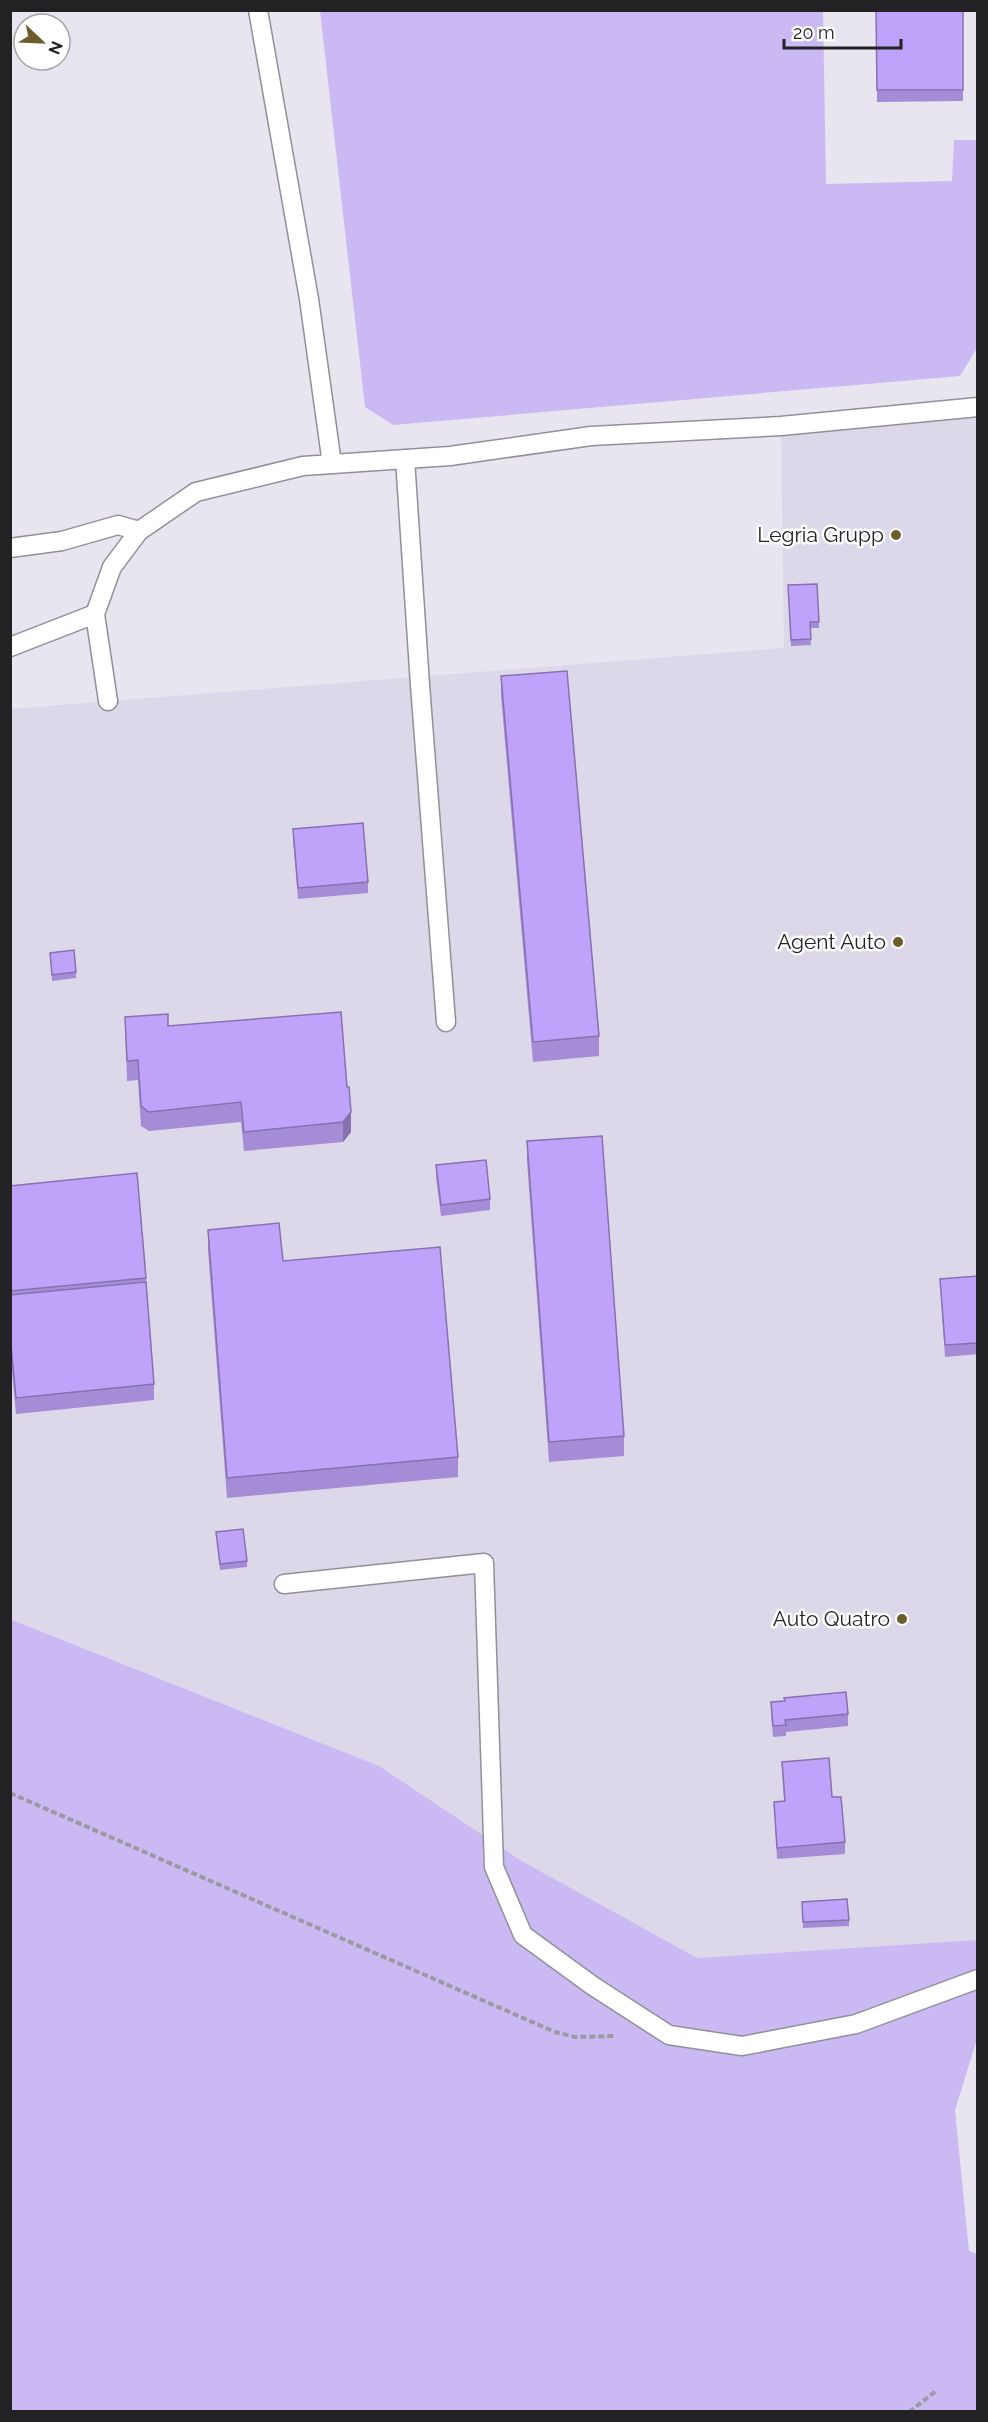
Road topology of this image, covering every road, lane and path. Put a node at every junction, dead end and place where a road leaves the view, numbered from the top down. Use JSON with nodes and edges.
{"nodes":[{"id":1,"x":258,"y":10,"type":"edge"},
{"id":2,"x":978,"y":407,"type":"edge"},
{"id":3,"x":405,"y":459,"type":"junction"},
{"id":4,"x":332,"y":464,"type":"junction"},
{"id":5,"x":139,"y":531,"type":"junction"},
{"id":6,"x":10,"y":548,"type":"edge"},
{"id":7,"x":95,"y":614,"type":"junction"},
{"id":8,"x":10,"y":647,"type":"edge"},
{"id":9,"x":108,"y":701,"type":"dead end"},
{"id":10,"x":446,"y":1022,"type":"dead end"},
{"id":11,"x":284,"y":1584,"type":"dead end"},
{"id":12,"x":10,"y":1793,"type":"edge"},
{"id":13,"x":978,"y":1979,"type":"edge"},
{"id":14,"x":622,"y":2036,"type":"dead end"},
{"id":15,"x":936,"y":2391,"type":"dead end"},
{"id":16,"x":909,"y":2412,"type":"edge"}],
"edges":[{"from":1,"to":4,"type":"lane"},
{"from":2,"to":3,"type":"lane"},
{"from":3,"to":4,"type":"lane"},
{"from":3,"to":10,"type":"lane"},
{"from":4,"to":5,"type":"lane"},
{"from":5,"to":6,"type":"lane"},
{"from":5,"to":7,"type":"lane"},
{"from":7,"to":8,"type":"lane"},
{"from":7,"to":9,"type":"lane"},
{"from":11,"to":13,"type":"lane"},
{"from":12,"to":14,"type":"path"},
{"from":15,"to":16,"type":"path"}]}
